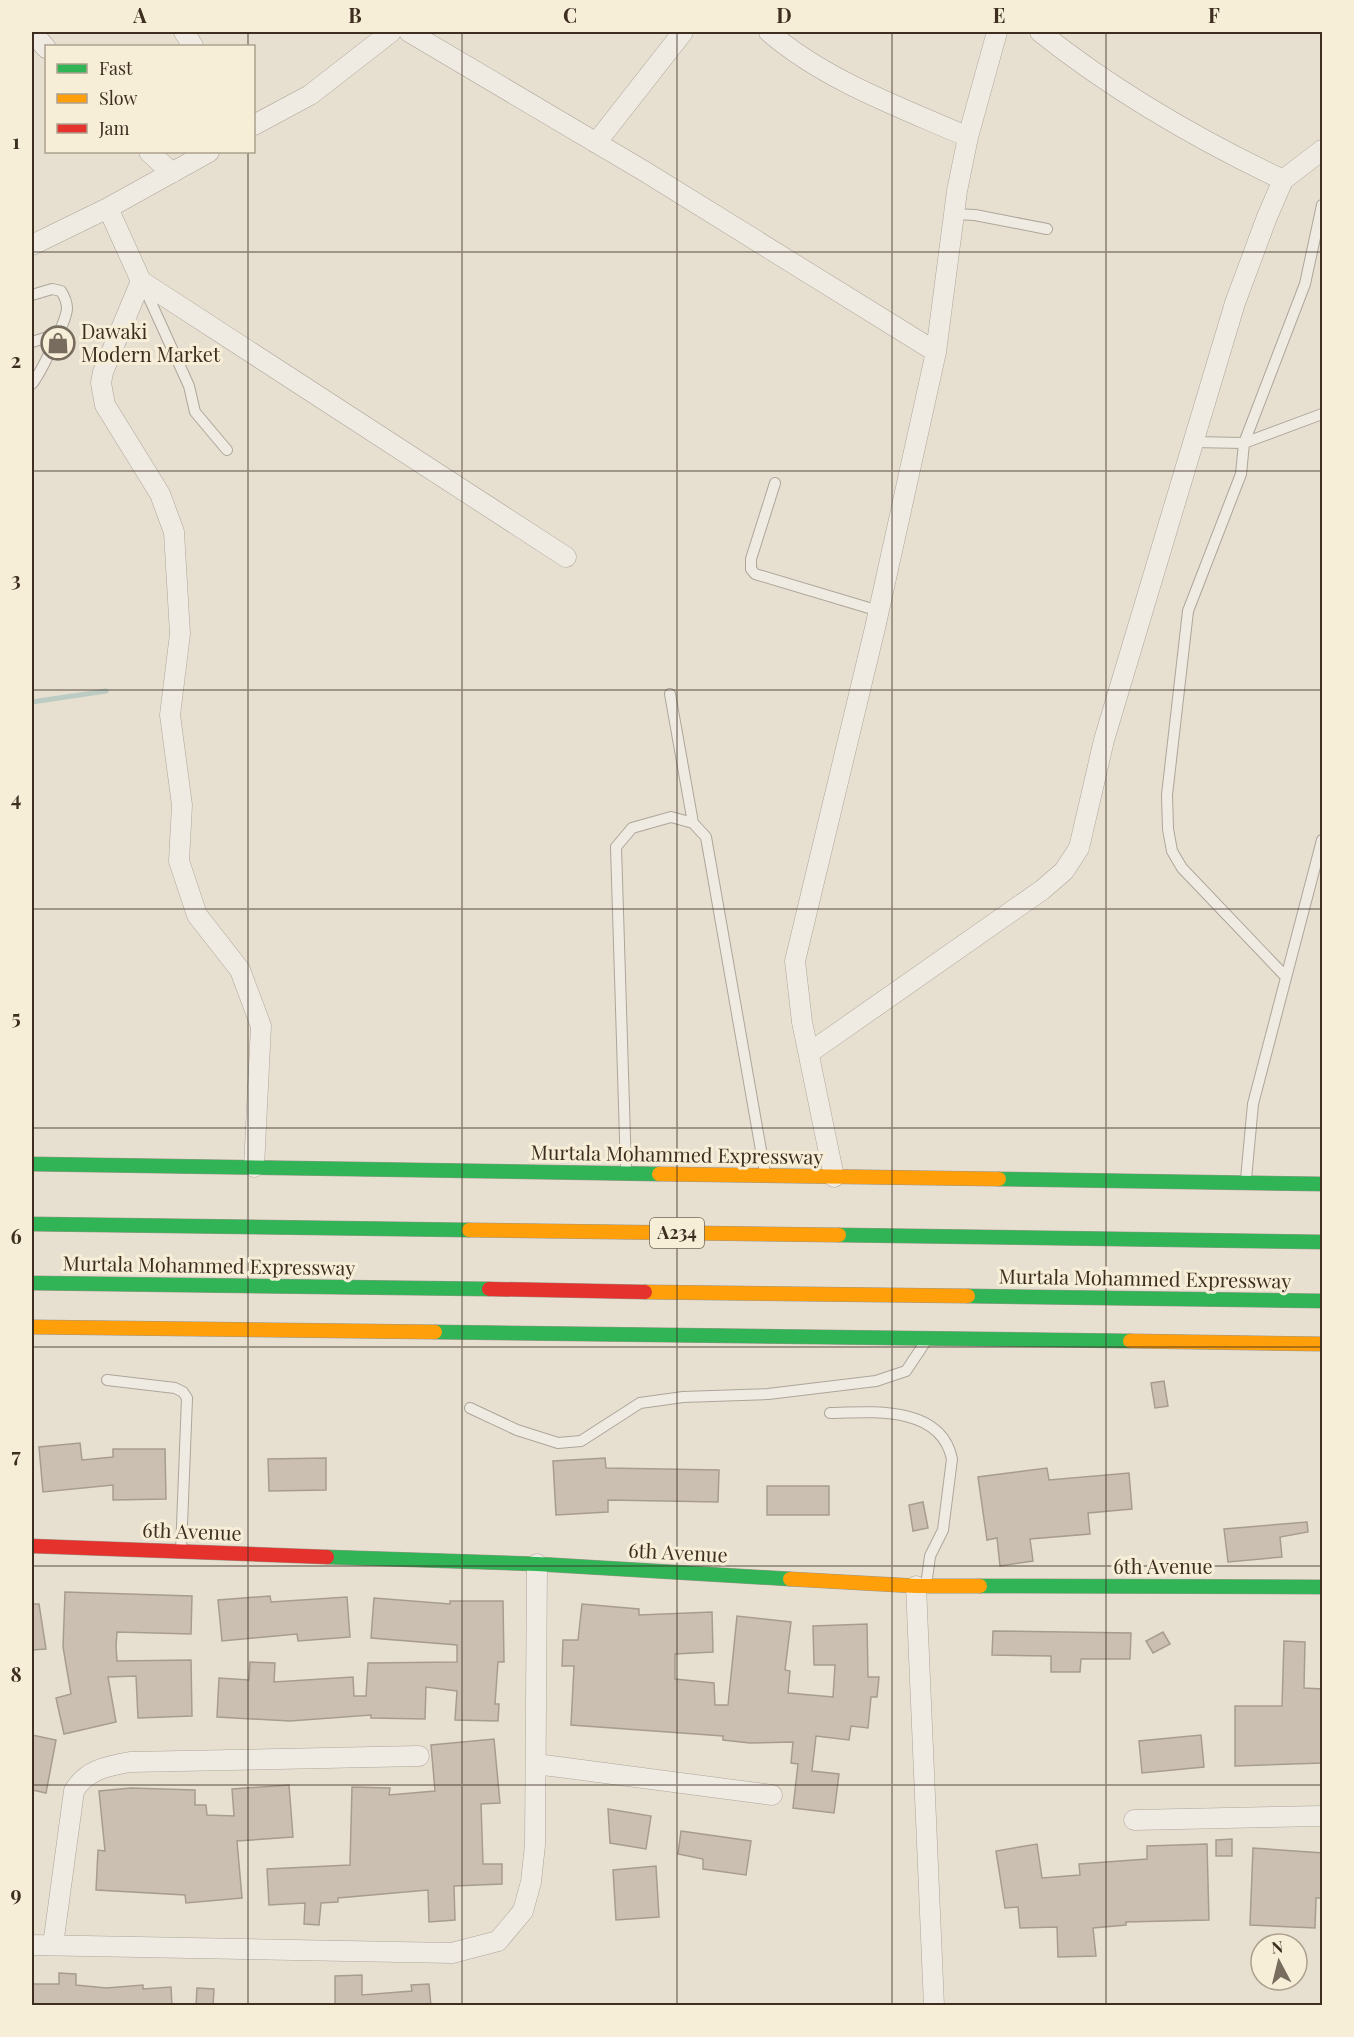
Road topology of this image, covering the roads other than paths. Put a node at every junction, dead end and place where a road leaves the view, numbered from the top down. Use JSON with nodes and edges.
{"nodes":[{"id":1,"x":32,"y":32,"type":"edge"},
{"id":2,"x":184,"y":32,"type":"edge"},
{"id":3,"x":391,"y":32,"type":"edge"},
{"id":4,"x":409,"y":32,"type":"edge"},
{"id":5,"x":683,"y":32,"type":"edge"},
{"id":6,"x":769,"y":32,"type":"edge"},
{"id":7,"x":997,"y":32,"type":"edge"},
{"id":8,"x":1040,"y":32,"type":"edge"},
{"id":9,"x":192,"y":45,"type":"edge"},
{"id":10,"x":45,"y":47,"type":"edge"},
{"id":11,"x":255,"y":124,"type":"edge"},
{"id":12,"x":968,"y":137,"type":"junction"},
{"id":13,"x":596,"y":143,"type":"junction"},
{"id":14,"x":1323,"y":150,"type":"edge"},
{"id":15,"x":150,"y":153,"type":"edge"},
{"id":16,"x":207,"y":153,"type":"edge"},
{"id":17,"x":172,"y":173,"type":"junction"},
{"id":18,"x":1283,"y":180,"type":"junction"},
{"id":19,"x":1323,"y":205,"type":"edge"},
{"id":20,"x":108,"y":208,"type":"junction"},
{"id":21,"x":954,"y":214,"type":"junction"},
{"id":22,"x":1047,"y":229,"type":"dead end"},
{"id":23,"x":35,"y":239,"type":"edge"},
{"id":24,"x":141,"y":281,"type":"junction"},
{"id":25,"x":32,"y":295,"type":"edge"},
{"id":26,"x":57,"y":334,"type":"junction"},
{"id":27,"x":32,"y":342,"type":"edge"},
{"id":28,"x":936,"y":352,"type":"junction"},
{"id":29,"x":32,"y":384,"type":"edge"},
{"id":30,"x":1323,"y":414,"type":"edge"},
{"id":31,"x":1193,"y":442,"type":"junction"},
{"id":32,"x":1244,"y":443,"type":"junction"},
{"id":33,"x":227,"y":450,"type":"dead end"},
{"id":34,"x":775,"y":483,"type":"dead end"},
{"id":35,"x":566,"y":557,"type":"dead end"},
{"id":36,"x":879,"y":611,"type":"junction"},
{"id":37,"x":670,"y":694,"type":"dead end"},
{"id":38,"x":693,"y":823,"type":"junction"},
{"id":39,"x":1323,"y":840,"type":"edge"},
{"id":40,"x":1285,"y":976,"type":"junction"},
{"id":41,"x":809,"y":1053,"type":"junction"},
{"id":42,"x":32,"y":1164,"type":"edge"},
{"id":43,"x":254,"y":1167,"type":"junction"},
{"id":44,"x":627,"y":1173,"type":"junction"},
{"id":45,"x":765,"y":1175,"type":"junction"},
{"id":46,"x":834,"y":1177,"type":"junction"},
{"id":47,"x":1246,"y":1183,"type":"junction"},
{"id":48,"x":1323,"y":1184,"type":"edge"},
{"id":49,"x":32,"y":1224,"type":"edge"},
{"id":50,"x":1323,"y":1242,"type":"edge"},
{"id":51,"x":32,"y":1283,"type":"edge"},
{"id":52,"x":1323,"y":1301,"type":"edge"},
{"id":53,"x":32,"y":1327,"type":"edge"},
{"id":54,"x":928,"y":1339,"type":"junction"},
{"id":55,"x":1323,"y":1344,"type":"edge"},
{"id":56,"x":107,"y":1380,"type":"dead end"},
{"id":57,"x":470,"y":1408,"type":"dead end"},
{"id":58,"x":830,"y":1413,"type":"dead end"},
{"id":59,"x":32,"y":1545,"type":"edge"},
{"id":60,"x":181,"y":1551,"type":"junction"},
{"id":61,"x":537,"y":1564,"type":"junction"},
{"id":62,"x":921,"y":1586,"type":"junction"},
{"id":63,"x":1323,"y":1587,"type":"edge"},
{"id":64,"x":419,"y":1756,"type":"dead end"},
{"id":65,"x":536,"y":1764,"type":"junction"},
{"id":66,"x":772,"y":1795,"type":"dead end"},
{"id":67,"x":1323,"y":1816,"type":"edge"},
{"id":68,"x":1134,"y":1820,"type":"dead end"},
{"id":69,"x":32,"y":1945,"type":"edge"},
{"id":70,"x":53,"y":1945,"type":"junction"},
{"id":71,"x":934,"y":2006,"type":"edge"}],
"edges":[{"from":1,"to":10,"type":"street"},
{"from":2,"to":9,"type":"street"},
{"from":3,"to":11,"type":"street"},
{"from":4,"to":13,"type":"street"},
{"from":5,"to":13,"type":"street"},
{"from":6,"to":12,"type":"street"},
{"from":7,"to":12,"type":"street"},
{"from":8,"to":18,"type":"street"},
{"from":12,"to":21,"type":"street"},
{"from":13,"to":28,"type":"street"},
{"from":14,"to":18,"type":"street"},
{"from":15,"to":17,"type":"street"},
{"from":16,"to":17,"type":"street"},
{"from":17,"to":20,"type":"street"},
{"from":18,"to":31,"type":"street"},
{"from":19,"to":32,"type":"lane"},
{"from":20,"to":23,"type":"street"},
{"from":20,"to":24,"type":"street"},
{"from":21,"to":22,"type":"lane"},
{"from":21,"to":28,"type":"street"},
{"from":24,"to":33,"type":"lane"},
{"from":24,"to":35,"type":"street"},
{"from":24,"to":43,"type":"street"},
{"from":25,"to":26,"type":"lane"},
{"from":26,"to":27,"type":"lane"},
{"from":26,"to":29,"type":"lane"},
{"from":28,"to":36,"type":"street"},
{"from":30,"to":32,"type":"lane"},
{"from":31,"to":32,"type":"lane"},
{"from":31,"to":41,"type":"street"},
{"from":32,"to":40,"type":"lane"},
{"from":34,"to":36,"type":"lane"},
{"from":36,"to":41,"type":"street"},
{"from":37,"to":38,"type":"lane"},
{"from":38,"to":44,"type":"lane"},
{"from":38,"to":45,"type":"lane"},
{"from":39,"to":40,"type":"lane"},
{"from":40,"to":47,"type":"lane"},
{"from":41,"to":46,"type":"street"},
{"from":42,"to":43,"type":"main road","name":"Murtala Mohammed Expressway"},
{"from":43,"to":44,"type":"main road","name":"Murtala Mohammed Expressway"},
{"from":44,"to":45,"type":"main road","name":"Murtala Mohammed Expressway"},
{"from":45,"to":46,"type":"main road","name":"Murtala Mohammed Expressway"},
{"from":46,"to":47,"type":"main road","name":"Murtala Mohammed Expressway"},
{"from":47,"to":48,"type":"main road","name":"Murtala Mohammed Expressway"},
{"from":49,"to":50,"type":"main road","name":"Murtala Mohammed Expressway","number":"A234"},
{"from":51,"to":52,"type":"main road","name":"Murtala Mohammed Expressway"},
{"from":53,"to":54,"type":"main road"},
{"from":54,"to":55,"type":"main road"},
{"from":54,"to":57,"type":"lane"},
{"from":56,"to":60,"type":"lane"},
{"from":58,"to":62,"type":"lane"},
{"from":59,"to":60,"type":"main road","name":"6th Avenue"},
{"from":60,"to":61,"type":"main road","name":"6th Avenue"},
{"from":61,"to":62,"type":"main road","name":"6th Avenue"},
{"from":61,"to":65,"type":"street"},
{"from":62,"to":63,"type":"main road","name":"6th Avenue"},
{"from":62,"to":71,"type":"street"},
{"from":64,"to":70,"type":"street"},
{"from":65,"to":66,"type":"street"},
{"from":65,"to":70,"type":"street"},
{"from":67,"to":68,"type":"street"},
{"from":69,"to":70,"type":"street"}]}
